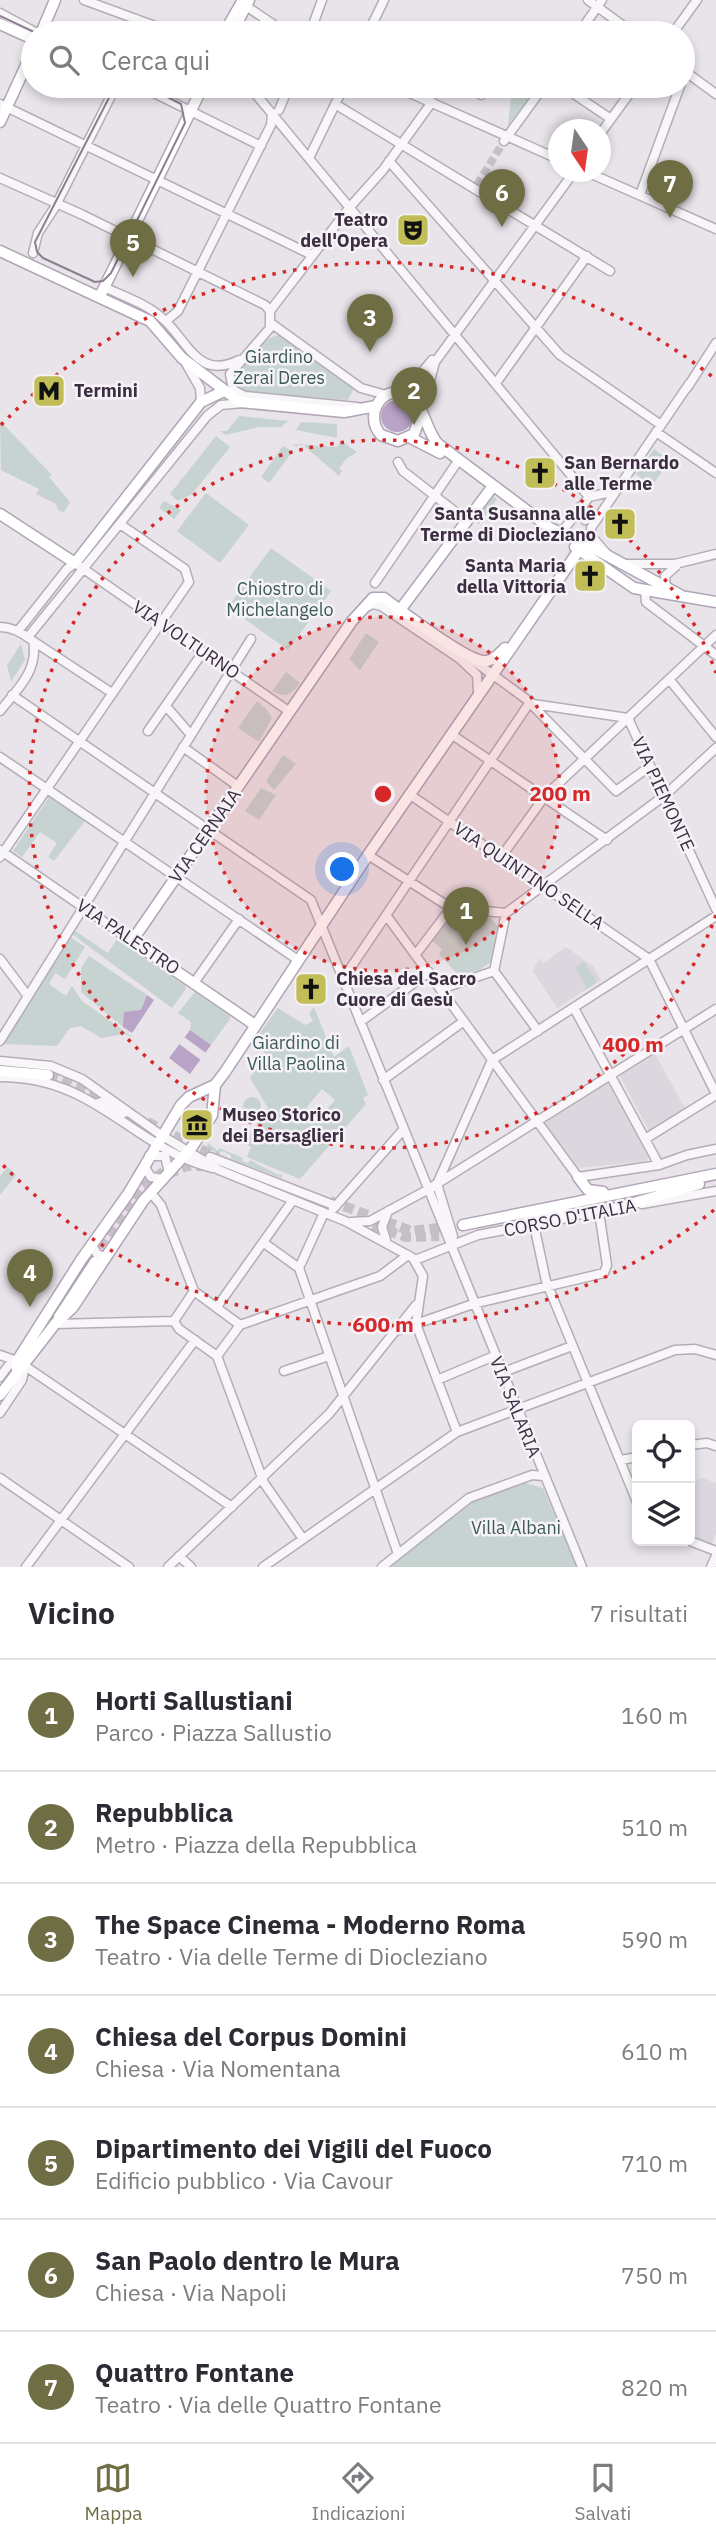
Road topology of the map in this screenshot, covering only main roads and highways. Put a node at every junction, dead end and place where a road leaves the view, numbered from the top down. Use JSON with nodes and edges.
{"nodes":[{"id":1,"x":55,"y":0,"type":"edge"},
{"id":2,"x":246,"y":2,"type":"edge"},
{"id":3,"x":45,"y":21,"type":"edge"},
{"id":4,"x":236,"y":21,"type":"edge"},
{"id":5,"x":0,"y":24,"type":"edge"},
{"id":6,"x":21,"y":34,"type":"edge"},
{"id":7,"x":21,"y":72,"type":"edge"},
{"id":8,"x":197,"y":98,"type":"edge"},
{"id":9,"x":3,"y":106,"type":"edge"},
{"id":10,"x":0,"y":122,"type":"edge"},
{"id":11,"x":0,"y":244,"type":"edge"},
{"id":12,"x":0,"y":251,"type":"edge"},
{"id":13,"x":32,"y":257,"type":"junction"},
{"id":14,"x":102,"y":292,"type":"junction"},
{"id":15,"x":224,"y":391,"type":"junction"},
{"id":16,"x":373,"y":407,"type":"junction"},
{"id":17,"x":344,"y":412,"type":"junction"},
{"id":18,"x":421,"y":414,"type":"junction"},
{"id":19,"x":374,"y":423,"type":"junction"},
{"id":20,"x":410,"y":438,"type":"junction"},
{"id":21,"x":442,"y":451,"type":"junction"},
{"id":22,"x":492,"y":487,"type":"junction"},
{"id":23,"x":0,"y":514,"type":"edge"},
{"id":24,"x":561,"y":534,"type":"junction"},
{"id":25,"x":579,"y":550,"type":"junction"},
{"id":26,"x":646,"y":576,"type":"junction"},
{"id":27,"x":642,"y":591,"type":"junction"},
{"id":28,"x":666,"y":591,"type":"junction"},
{"id":29,"x":716,"y":602,"type":"edge"},
{"id":30,"x":400,"y":610,"type":"junction"},
{"id":31,"x":514,"y":641,"type":"junction"},
{"id":32,"x":132,"y":941,"type":"joint"},
{"id":33,"x":255,"y":1025,"type":"junction"},
{"id":34,"x":0,"y":1071,"type":"edge"},
{"id":35,"x":49,"y":1074,"type":"tunnel mouth"},
{"id":36,"x":215,"y":1085,"type":"junction"},
{"id":37,"x":716,"y":1174,"type":"edge"},
{"id":38,"x":578,"y":1177,"type":"road end"},
{"id":39,"x":716,"y":1180,"type":"edge"},
{"id":40,"x":703,"y":1183,"type":"junction"},
{"id":41,"x":645,"y":1188,"type":"junction"},
{"id":42,"x":612,"y":1209,"type":"road end"},
{"id":43,"x":599,"y":1212,"type":"road end"},
{"id":44,"x":531,"y":1217,"type":"junction"},
{"id":45,"x":464,"y":1228,"type":"tunnel mouth"},
{"id":46,"x":55,"y":1324,"type":"junction"},
{"id":47,"x":40,"y":1330,"type":"junction"},
{"id":48,"x":20,"y":1366,"type":"junction"},
{"id":49,"x":0,"y":1395,"type":"edge"}],
"edges":[{"from":1,"to":3,"type":"main road"},
{"from":2,"to":4,"type":"main road"},
{"from":5,"to":6,"type":"main road"},
{"from":7,"to":9,"type":"main road"},
{"from":8,"to":14,"type":"main road"},
{"from":9,"to":10,"type":"main road"},
{"from":11,"to":13,"type":"main road"},
{"from":12,"to":13,"type":"main road"},
{"from":13,"to":14,"type":"main road"},
{"from":14,"to":15,"type":"main road"},
{"from":15,"to":17,"type":"main road"},
{"from":15,"to":23,"type":"main road"},
{"from":16,"to":17,"type":"main road"},
{"from":16,"to":18,"type":"main road"},
{"from":16,"to":19,"type":"main road"},
{"from":17,"to":19,"type":"main road"},
{"from":18,"to":20,"type":"main road"},
{"from":18,"to":21,"type":"main road"},
{"from":19,"to":20,"type":"main road"},
{"from":20,"to":21,"type":"main road"},
{"from":21,"to":22,"type":"main road"},
{"from":21,"to":22,"type":"main road"},
{"from":22,"to":24,"type":"main road"},
{"from":22,"to":30,"type":"main road"},
{"from":24,"to":25,"type":"main road"},
{"from":24,"to":26,"type":"main road"},
{"from":25,"to":27,"type":"main road"},
{"from":25,"to":31,"type":"main road"},
{"from":26,"to":27,"type":"main road"},
{"from":26,"to":28,"type":"main road"},
{"from":27,"to":28,"type":"main road"},
{"from":28,"to":29,"type":"main road"},
{"from":30,"to":31,"type":"main road"},
{"from":30,"to":32,"type":"main road","name":"VIA CERNAIA"},
{"from":31,"to":33,"type":"main road"},
{"from":32,"to":33,"type":"main road","name":"VIA PALESTRO"},
{"from":33,"to":36,"type":"main road"},
{"from":34,"to":35,"type":"main road"},
{"from":36,"to":46,"type":"main road"},
{"from":36,"to":47,"type":"main road"},
{"from":37,"to":41,"type":"main road","name":"CORSO D'ITALIA"},
{"from":38,"to":41,"type":"main road"},
{"from":39,"to":40,"type":"main road","name":"CORSO D'ITALIA"},
{"from":40,"to":42,"type":"main road"},
{"from":40,"to":44,"type":"main road","name":"CORSO D'ITALIA"},
{"from":41,"to":44,"type":"main road","name":"CORSO D'ITALIA"},
{"from":43,"to":44,"type":"main road"},
{"from":44,"to":45,"type":"main road"},
{"from":46,"to":47,"type":"main road"},
{"from":46,"to":48,"type":"main road"},
{"from":47,"to":48,"type":"main road"},
{"from":48,"to":49,"type":"main road"}]}
